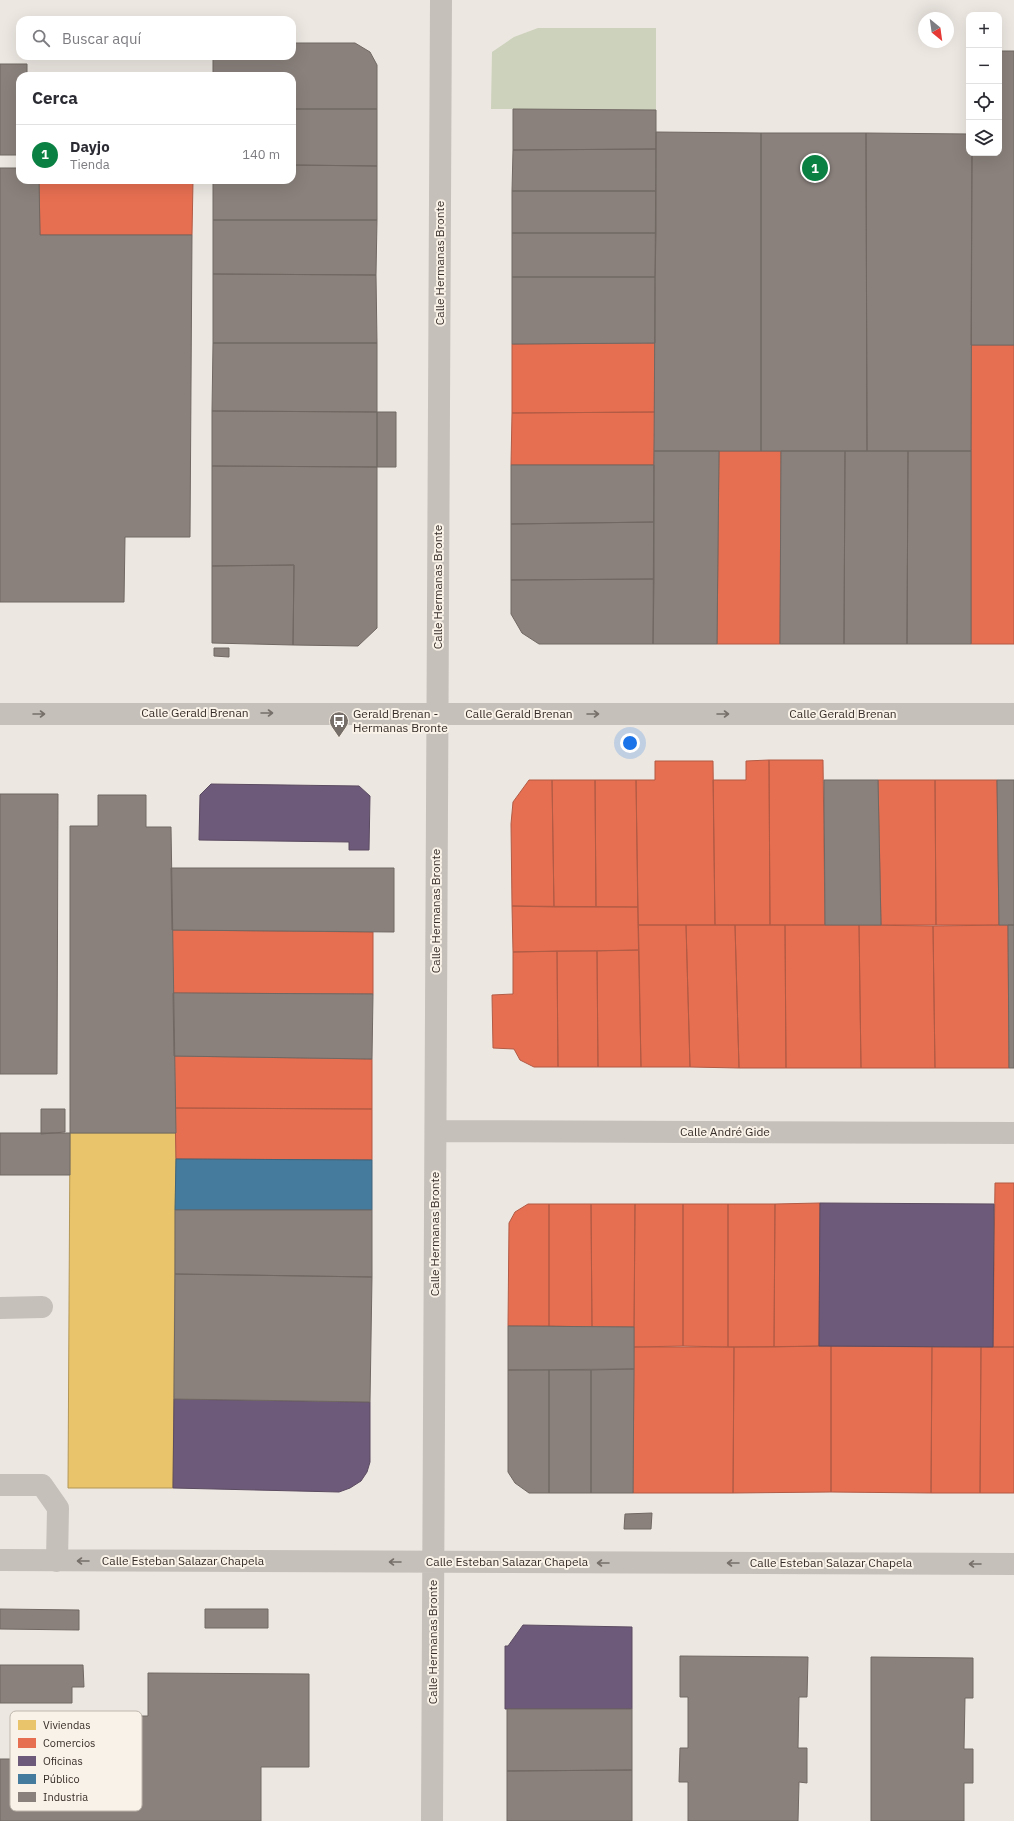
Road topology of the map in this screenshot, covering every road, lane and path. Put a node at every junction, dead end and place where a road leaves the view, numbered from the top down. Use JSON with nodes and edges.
{"nodes":[{"id":1,"x":441,"y":0,"type":"edge"},
{"id":2,"x":0,"y":714,"type":"edge"},
{"id":3,"x":437,"y":714,"type":"junction"},
{"id":4,"x":1014,"y":714,"type":"edge"},
{"id":5,"x":436,"y":1131,"type":"junction"},
{"id":6,"x":1014,"y":1133,"type":"edge"},
{"id":7,"x":42,"y":1307,"type":"dead end"},
{"id":8,"x":0,"y":1308,"type":"edge"},
{"id":9,"x":0,"y":1485,"type":"edge"},
{"id":10,"x":0,"y":1560,"type":"edge"},
{"id":11,"x":57,"y":1560,"type":"junction"},
{"id":12,"x":434,"y":1562,"type":"junction"},
{"id":13,"x":1014,"y":1564,"type":"edge"},
{"id":14,"x":432,"y":1821,"type":"edge"}],
"edges":[{"from":1,"to":3,"type":"street","name":"Calle Hermanas Bronte"},
{"from":2,"to":3,"type":"street","name":"Calle Gerald Brenan","one_way":true},
{"from":3,"to":4,"type":"street","name":"Calle Gerald Brenan","one_way":true},
{"from":3,"to":5,"type":"street","name":"Calle Hermanas Bronte"},
{"from":5,"to":6,"type":"street","name":"Calle André Gide"},
{"from":5,"to":12,"type":"street","name":"Calle Hermanas Bronte"},
{"from":7,"to":8,"type":"street"},
{"from":9,"to":11,"type":"street"},
{"from":10,"to":11,"type":"street","name":"Calle Esteban Salazar Chapela"},
{"from":12,"to":11,"type":"street","name":"Calle Esteban Salazar Chapela","one_way":true},
{"from":13,"to":12,"type":"street","name":"Calle Esteban Salazar Chapela","one_way":true},
{"from":12,"to":14,"type":"street","name":"Calle Hermanas Bronte"}]}
